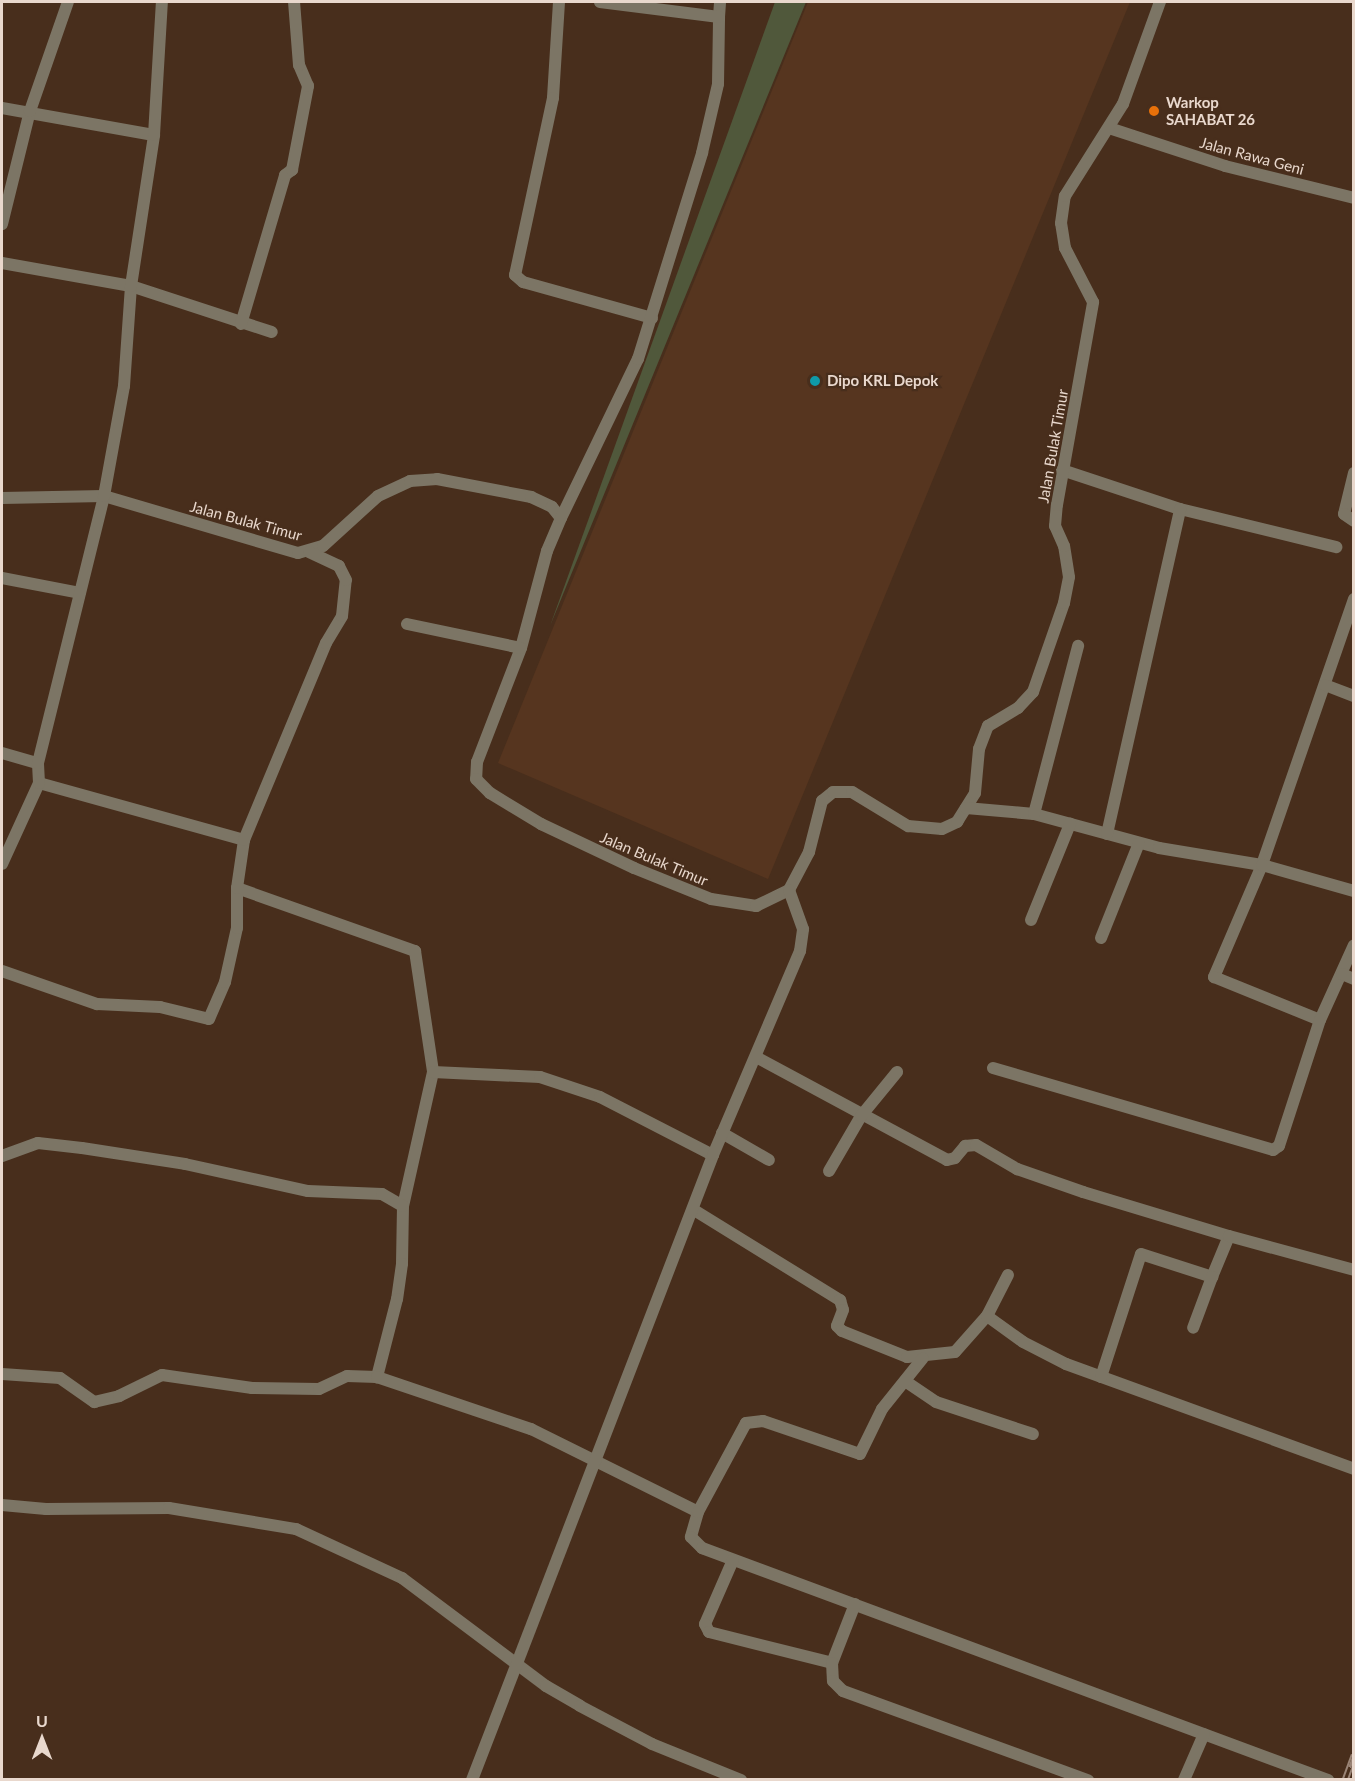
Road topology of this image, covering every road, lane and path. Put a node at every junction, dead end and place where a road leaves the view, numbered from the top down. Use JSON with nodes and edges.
{"nodes":[{"id":1,"x":68,"y":2,"type":"edge"},
{"id":2,"x":162,"y":2,"type":"edge"},
{"id":3,"x":294,"y":2,"type":"edge"},
{"id":4,"x":559,"y":2,"type":"edge"},
{"id":5,"x":600,"y":2,"type":"edge"},
{"id":6,"x":720,"y":2,"type":"edge"},
{"id":7,"x":1160,"y":2,"type":"edge"},
{"id":8,"x":719,"y":17,"type":"junction"},
{"id":9,"x":2,"y":108,"type":"edge"},
{"id":10,"x":30,"y":111,"type":"junction"},
{"id":11,"x":1109,"y":128,"type":"junction"},
{"id":12,"x":154,"y":135,"type":"junction"},
{"id":13,"x":5,"y":195,"type":"edge"},
{"id":14,"x":1353,"y":198,"type":"edge"},
{"id":15,"x":2,"y":224,"type":"edge"},
{"id":16,"x":2,"y":263,"type":"edge"},
{"id":17,"x":131,"y":286,"type":"junction"},
{"id":18,"x":652,"y":318,"type":"junction"},
{"id":19,"x":240,"y":324,"type":"junction"},
{"id":20,"x":272,"y":332,"type":"dead end"},
{"id":21,"x":1062,"y":470,"type":"junction"},
{"id":22,"x":1353,"y":473,"type":"edge"},
{"id":23,"x":104,"y":496,"type":"junction"},
{"id":24,"x":2,"y":498,"type":"edge"},
{"id":25,"x":1180,"y":509,"type":"junction"},
{"id":26,"x":561,"y":518,"type":"junction"},
{"id":27,"x":1353,"y":521,"type":"edge"},
{"id":28,"x":1336,"y":547,"type":"dead end"},
{"id":29,"x":309,"y":552,"type":"junction"},
{"id":30,"x":2,"y":578,"type":"edge"},
{"id":31,"x":80,"y":592,"type":"junction"},
{"id":32,"x":1353,"y":599,"type":"edge"},
{"id":33,"x":407,"y":624,"type":"dead end"},
{"id":34,"x":1078,"y":646,"type":"dead end"},
{"id":35,"x":521,"y":648,"type":"junction"},
{"id":36,"x":1325,"y":685,"type":"junction"},
{"id":37,"x":1353,"y":696,"type":"edge"},
{"id":38,"x":2,"y":753,"type":"edge"},
{"id":39,"x":38,"y":763,"type":"junction"},
{"id":40,"x":39,"y":783,"type":"junction"},
{"id":41,"x":966,"y":808,"type":"junction"},
{"id":42,"x":1034,"y":814,"type":"junction"},
{"id":43,"x":1070,"y":824,"type":"junction"},
{"id":44,"x":1107,"y":834,"type":"junction"},
{"id":45,"x":244,"y":840,"type":"junction"},
{"id":46,"x":1139,"y":843,"type":"junction"},
{"id":47,"x":2,"y":864,"type":"edge"},
{"id":48,"x":1262,"y":866,"type":"junction"},
{"id":49,"x":237,"y":888,"type":"junction"},
{"id":50,"x":789,"y":890,"type":"junction"},
{"id":51,"x":1353,"y":891,"type":"edge"},
{"id":52,"x":1031,"y":920,"type":"dead end"},
{"id":53,"x":1101,"y":938,"type":"dead end"},
{"id":54,"x":1353,"y":945,"type":"edge"},
{"id":55,"x":2,"y":971,"type":"edge"},
{"id":56,"x":1348,"y":976,"type":"edge"},
{"id":57,"x":1320,"y":1020,"type":"junction"},
{"id":58,"x":756,"y":1057,"type":"junction"},
{"id":59,"x":993,"y":1068,"type":"dead end"},
{"id":60,"x":433,"y":1072,"type":"junction"},
{"id":61,"x":897,"y":1072,"type":"dead end"},
{"id":62,"x":861,"y":1116,"type":"junction"},
{"id":63,"x":722,"y":1133,"type":"junction"},
{"id":64,"x":713,"y":1155,"type":"junction"},
{"id":65,"x":2,"y":1156,"type":"edge"},
{"id":66,"x":769,"y":1160,"type":"dead end"},
{"id":67,"x":829,"y":1171,"type":"dead end"},
{"id":68,"x":403,"y":1206,"type":"junction"},
{"id":69,"x":694,"y":1210,"type":"junction"},
{"id":70,"x":1229,"y":1236,"type":"junction"},
{"id":71,"x":1353,"y":1270,"type":"edge"},
{"id":72,"x":1008,"y":1275,"type":"dead end"},
{"id":73,"x":1212,"y":1277,"type":"junction"},
{"id":74,"x":987,"y":1316,"type":"junction"},
{"id":75,"x":1194,"y":1328,"type":"dead end"},
{"id":76,"x":923,"y":1358,"type":"junction"},
{"id":77,"x":2,"y":1374,"type":"edge"},
{"id":78,"x":377,"y":1377,"type":"junction"},
{"id":79,"x":1101,"y":1377,"type":"junction"},
{"id":80,"x":904,"y":1381,"type":"junction"},
{"id":81,"x":1033,"y":1434,"type":"dead end"},
{"id":82,"x":594,"y":1461,"type":"junction"},
{"id":83,"x":1353,"y":1469,"type":"edge"},
{"id":84,"x":2,"y":1505,"type":"edge"},
{"id":85,"x":698,"y":1512,"type":"junction"},
{"id":86,"x":733,"y":1560,"type":"junction"},
{"id":87,"x":855,"y":1604,"type":"junction"},
{"id":88,"x":514,"y":1661,"type":"junction"},
{"id":89,"x":832,"y":1663,"type":"junction"},
{"id":90,"x":1204,"y":1734,"type":"junction"},
{"id":91,"x":712,"y":1774,"type":"edge"},
{"id":92,"x":472,"y":1779,"type":"edge"},
{"id":93,"x":741,"y":1779,"type":"edge"},
{"id":94,"x":1088,"y":1779,"type":"edge"},
{"id":95,"x":1184,"y":1779,"type":"edge"},
{"id":96,"x":1328,"y":1779,"type":"edge"}],
"edges":[{"from":1,"to":10,"type":"street"},
{"from":2,"to":12,"type":"street"},
{"from":3,"to":19,"type":"street"},
{"from":4,"to":18,"type":"street"},
{"from":5,"to":8,"type":"street"},
{"from":6,"to":8,"type":"street"},
{"from":7,"to":11,"type":"street","name":"Jalan Bulak Timur"},
{"from":8,"to":18,"type":"street"},
{"from":9,"to":10,"type":"street"},
{"from":10,"to":12,"type":"street"},
{"from":10,"to":13,"type":"street"},
{"from":11,"to":14,"type":"street","name":"Jalan Rawa Geni"},
{"from":11,"to":21,"type":"street","name":"Jalan Bulak Timur"},
{"from":12,"to":17,"type":"street"},
{"from":13,"to":15,"type":"street"},
{"from":16,"to":17,"type":"street"},
{"from":17,"to":19,"type":"street"},
{"from":17,"to":23,"type":"street"},
{"from":18,"to":26,"type":"street"},
{"from":19,"to":20,"type":"street"},
{"from":21,"to":25,"type":"street"},
{"from":21,"to":41,"type":"street","name":"Jalan Bulak Timur"},
{"from":22,"to":27,"type":"street"},
{"from":23,"to":24,"type":"street","name":"Jalan Bulak Timur"},
{"from":23,"to":29,"type":"street","name":"Jalan Bulak Timur"},
{"from":23,"to":31,"type":"street"},
{"from":25,"to":28,"type":"street"},
{"from":25,"to":44,"type":"street"},
{"from":26,"to":29,"type":"street","name":"Jalan Bulak Timur"},
{"from":26,"to":35,"type":"street","name":"Jalan Bulak Timur"},
{"from":29,"to":45,"type":"street"},
{"from":30,"to":31,"type":"street"},
{"from":31,"to":39,"type":"street"},
{"from":32,"to":36,"type":"street"},
{"from":33,"to":35,"type":"street"},
{"from":34,"to":42,"type":"street"},
{"from":35,"to":50,"type":"street","name":"Jalan Bulak Timur"},
{"from":36,"to":37,"type":"street"},
{"from":36,"to":48,"type":"street"},
{"from":38,"to":39,"type":"street"},
{"from":39,"to":40,"type":"street"},
{"from":40,"to":45,"type":"street"},
{"from":40,"to":47,"type":"street"},
{"from":41,"to":42,"type":"street"},
{"from":41,"to":50,"type":"street"},
{"from":42,"to":43,"type":"street"},
{"from":43,"to":44,"type":"street"},
{"from":43,"to":52,"type":"street"},
{"from":44,"to":46,"type":"street"},
{"from":45,"to":49,"type":"street"},
{"from":46,"to":48,"type":"street"},
{"from":46,"to":53,"type":"street"},
{"from":48,"to":51,"type":"street"},
{"from":48,"to":57,"type":"street"},
{"from":49,"to":55,"type":"street"},
{"from":49,"to":60,"type":"street"},
{"from":50,"to":58,"type":"street"},
{"from":54,"to":56,"type":"street"},
{"from":56,"to":57,"type":"street"},
{"from":57,"to":59,"type":"street"},
{"from":58,"to":62,"type":"street"},
{"from":58,"to":63,"type":"street"},
{"from":60,"to":64,"type":"street"},
{"from":60,"to":68,"type":"street"},
{"from":61,"to":62,"type":"street"},
{"from":62,"to":67,"type":"street"},
{"from":62,"to":70,"type":"street"},
{"from":63,"to":64,"type":"street"},
{"from":63,"to":66,"type":"street"},
{"from":64,"to":69,"type":"street"},
{"from":65,"to":68,"type":"street"},
{"from":68,"to":78,"type":"street"},
{"from":69,"to":76,"type":"street"},
{"from":69,"to":82,"type":"street"},
{"from":70,"to":71,"type":"street"},
{"from":70,"to":73,"type":"street"},
{"from":72,"to":74,"type":"street"},
{"from":73,"to":75,"type":"street"},
{"from":73,"to":79,"type":"street"},
{"from":74,"to":76,"type":"street"},
{"from":74,"to":79,"type":"street"},
{"from":76,"to":80,"type":"street"},
{"from":77,"to":78,"type":"street"},
{"from":78,"to":82,"type":"street"},
{"from":79,"to":83,"type":"street"},
{"from":80,"to":81,"type":"street"},
{"from":80,"to":85,"type":"street"},
{"from":82,"to":85,"type":"street"},
{"from":82,"to":88,"type":"street"},
{"from":84,"to":88,"type":"street"},
{"from":85,"to":86,"type":"street"},
{"from":86,"to":87,"type":"street"},
{"from":86,"to":89,"type":"street"},
{"from":87,"to":89,"type":"street"},
{"from":87,"to":90,"type":"street"},
{"from":88,"to":91,"type":"street"},
{"from":88,"to":92,"type":"street"},
{"from":89,"to":94,"type":"street"},
{"from":90,"to":95,"type":"street"},
{"from":90,"to":96,"type":"street"},
{"from":91,"to":93,"type":"street"}]}
